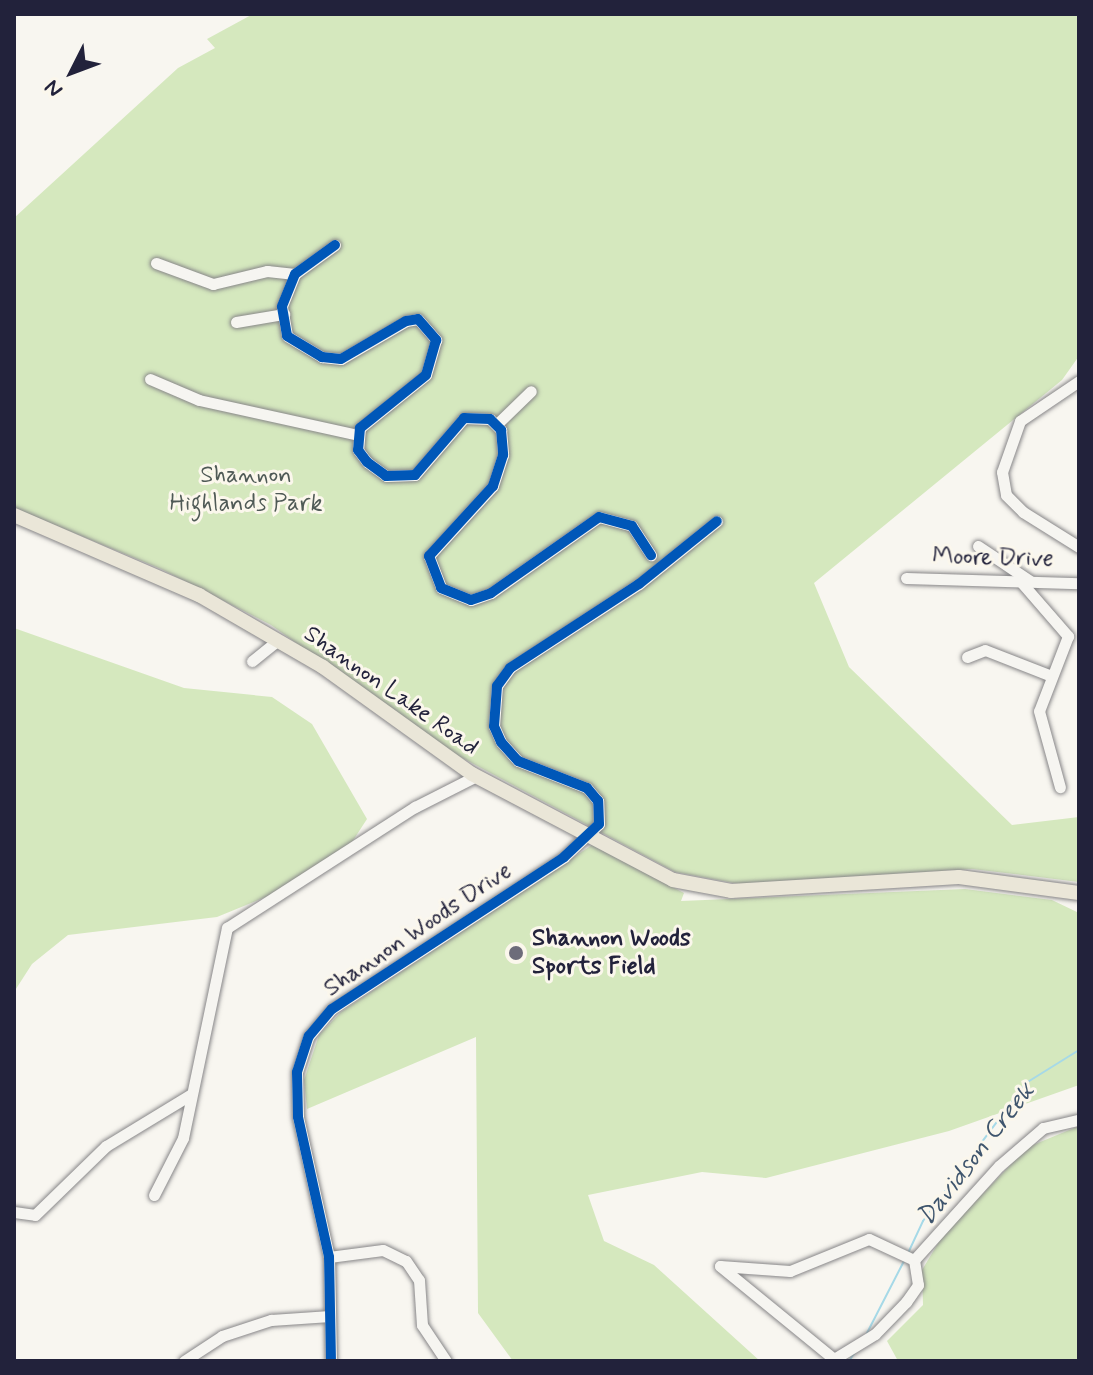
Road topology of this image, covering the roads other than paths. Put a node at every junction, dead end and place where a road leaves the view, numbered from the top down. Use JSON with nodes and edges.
{"nodes":[{"id":1,"x":335,"y":245,"type":"dead end"},
{"id":2,"x":156,"y":263,"type":"dead end"},
{"id":3,"x":295,"y":274,"type":"junction"},
{"id":4,"x":284,"y":314,"type":"junction"},
{"id":5,"x":236,"y":322,"type":"dead end"},
{"id":6,"x":150,"y":379,"type":"dead end"},
{"id":7,"x":1079,"y":381,"type":"edge"},
{"id":8,"x":531,"y":391,"type":"dead end"},
{"id":9,"x":497,"y":424,"type":"junction"},
{"id":10,"x":358,"y":435,"type":"junction"},
{"id":11,"x":14,"y":515,"type":"edge"},
{"id":12,"x":717,"y":521,"type":"dead end"},
{"id":13,"x":978,"y":546,"type":"dead end"},
{"id":14,"x":1079,"y":547,"type":"edge"},
{"id":15,"x":661,"y":565,"type":"junction"},
{"id":16,"x":906,"y":578,"type":"dead end"},
{"id":17,"x":1026,"y":582,"type":"junction"},
{"id":18,"x":1079,"y":583,"type":"edge"},
{"id":19,"x":277,"y":641,"type":"junction"},
{"id":20,"x":967,"y":657,"type":"dead end"},
{"id":21,"x":252,"y":661,"type":"dead end"},
{"id":22,"x":1049,"y":675,"type":"junction"},
{"id":23,"x":476,"y":776,"type":"junction"},
{"id":24,"x":1060,"y":787,"type":"dead end"},
{"id":25,"x":586,"y":835,"type":"junction"},
{"id":26,"x":1079,"y":893,"type":"edge"},
{"id":27,"x":190,"y":1095,"type":"junction"},
{"id":28,"x":1079,"y":1120,"type":"edge"},
{"id":29,"x":154,"y":1195,"type":"dead end"},
{"id":30,"x":14,"y":1212,"type":"edge"},
{"id":31,"x":329,"y":1257,"type":"junction"},
{"id":32,"x":914,"y":1260,"type":"junction"},
{"id":33,"x":330,"y":1316,"type":"junction"},
{"id":34,"x":834,"y":1360,"type":"edge"},
{"id":35,"x":184,"y":1361,"type":"edge"},
{"id":36,"x":331,"y":1361,"type":"edge"},
{"id":37,"x":446,"y":1361,"type":"edge"}],
"edges":[{"from":1,"to":3,"type":"street"},
{"from":2,"to":3,"type":"street"},
{"from":3,"to":4,"type":"street"},
{"from":4,"to":5,"type":"street"},
{"from":4,"to":10,"type":"street"},
{"from":6,"to":10,"type":"street"},
{"from":7,"to":14,"type":"street"},
{"from":8,"to":9,"type":"street"},
{"from":9,"to":10,"type":"street"},
{"from":9,"to":15,"type":"street"},
{"from":11,"to":19,"type":"main road","name":"Shannon Lake Road"},
{"from":12,"to":15,"type":"street"},
{"from":13,"to":17,"type":"street"},
{"from":15,"to":25,"type":"street"},
{"from":16,"to":17,"type":"street","name":"Moore Drive"},
{"from":17,"to":18,"type":"street","name":"Moore Drive"},
{"from":17,"to":22,"type":"street"},
{"from":19,"to":21,"type":"street"},
{"from":19,"to":23,"type":"main road","name":"Shannon Lake Road"},
{"from":20,"to":22,"type":"street"},
{"from":22,"to":24,"type":"street"},
{"from":23,"to":25,"type":"main road","name":"Shannon Lake Road"},
{"from":23,"to":27,"type":"street"},
{"from":25,"to":26,"type":"main road","name":"Shannon Lake Road"},
{"from":25,"to":31,"type":"street","name":"Shannon Woods Drive"},
{"from":27,"to":29,"type":"street"},
{"from":27,"to":30,"type":"street"},
{"from":28,"to":32,"type":"street"},
{"from":31,"to":33,"type":"street","name":"Shannon Woods Drive"},
{"from":31,"to":37,"type":"street"},
{"from":32,"to":34,"type":"street"},
{"from":32,"to":34,"type":"street"},
{"from":33,"to":35,"type":"street"},
{"from":33,"to":36,"type":"street","name":"Shannon Woods Drive"}]}
